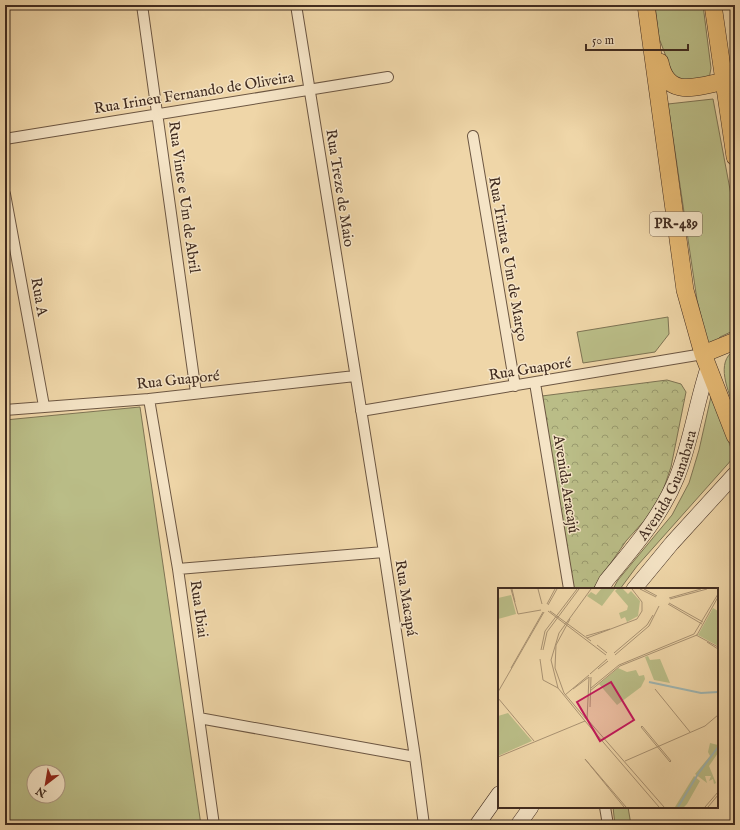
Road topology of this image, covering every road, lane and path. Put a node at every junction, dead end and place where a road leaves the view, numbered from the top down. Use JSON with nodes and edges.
{"nodes":[{"id":1,"x":142,"y":5,"type":"edge"},
{"id":2,"x":296,"y":5,"type":"edge"},
{"id":3,"x":646,"y":5,"type":"edge"},
{"id":4,"x":713,"y":5,"type":"edge"},
{"id":5,"x":652,"y":46,"type":"junction"},
{"id":6,"x":388,"y":77,"type":"dead end"},
{"id":7,"x":730,"y":80,"type":"edge"},
{"id":8,"x":309,"y":90,"type":"junction"},
{"id":9,"x":158,"y":114,"type":"junction"},
{"id":10,"x":472,"y":136,"type":"dead end"},
{"id":11,"x":5,"y":139,"type":"edge"},
{"id":12,"x":735,"y":157,"type":"edge"},
{"id":13,"x":5,"y":194,"type":"edge"},
{"id":14,"x":735,"y":342,"type":"edge"},
{"id":15,"x":705,"y":361,"type":"junction"},
{"id":16,"x":355,"y":376,"type":"junction"},
{"id":17,"x":534,"y":383,"type":"junction"},
{"id":18,"x":515,"y":386,"type":"junction"},
{"id":19,"x":196,"y":393,"type":"junction"},
{"id":20,"x":149,"y":399,"type":"junction"},
{"id":21,"x":44,"y":406,"type":"junction"},
{"id":22,"x":5,"y":410,"type":"edge"},
{"id":23,"x":361,"y":411,"type":"junction"},
{"id":24,"x":734,"y":432,"type":"edge"},
{"id":25,"x":735,"y":474,"type":"edge"},
{"id":26,"x":384,"y":552,"type":"junction"},
{"id":27,"x":178,"y":569,"type":"junction"},
{"id":28,"x":569,"y":588,"type":"edge"},
{"id":29,"x":602,"y":588,"type":"edge"},
{"id":30,"x":635,"y":588,"type":"edge"},
{"id":31,"x":199,"y":718,"type":"junction"},
{"id":32,"x":415,"y":757,"type":"junction"},
{"id":33,"x":498,"y":795,"type":"edge"},
{"id":34,"x":530,"y":808,"type":"edge"},
{"id":35,"x":605,"y":808,"type":"edge"},
{"id":36,"x":214,"y":825,"type":"edge"},
{"id":37,"x":424,"y":825,"type":"edge"},
{"id":38,"x":477,"y":825,"type":"edge"},
{"id":39,"x":518,"y":825,"type":"edge"},
{"id":40,"x":608,"y":825,"type":"edge"}],
"edges":[{"from":1,"to":9,"type":"street","name":"Rua Vinte e Um de Abril"},
{"from":2,"to":8,"type":"street","name":"Rua Treze de Maio"},
{"from":3,"to":5,"type":"main road","number":"PR-489"},
{"from":4,"to":7,"type":"main road"},
{"from":5,"to":7,"type":"main road"},
{"from":5,"to":15,"type":"main road","number":"PR-489"},
{"from":6,"to":8,"type":"street","name":"Rua Irineu Fernando de Oliveira"},
{"from":7,"to":12,"type":"main road"},
{"from":8,"to":9,"type":"street","name":"Rua Irineu Fernando de Oliveira"},
{"from":8,"to":16,"type":"street","name":"Rua Treze de Maio"},
{"from":9,"to":11,"type":"street","name":"Rua Irineu Fernando de Oliveira"},
{"from":9,"to":19,"type":"street","name":"Rua Vinte e Um de Abril"},
{"from":10,"to":18,"type":"street","name":"Rua Trinta e Um de Março"},
{"from":13,"to":21,"type":"street","name":"Rua A"},
{"from":14,"to":15,"type":"main road"},
{"from":15,"to":17,"type":"street","name":"Rua Guaporé"},
{"from":15,"to":24,"type":"main road","number":"PR-489"},
{"from":15,"to":29,"type":"main road","name":"Avenida Guanabara"},
{"from":16,"to":19,"type":"street","name":"Rua Guaporé"},
{"from":16,"to":23,"type":"street","name":"Rua Macapá"},
{"from":17,"to":18,"type":"street","name":"Rua Guaporé"},
{"from":17,"to":28,"type":"street","name":"Avenida Aracajú"},
{"from":18,"to":23,"type":"street","name":"Rua Guaporé"},
{"from":19,"to":20,"type":"street","name":"Rua Guaporé"},
{"from":20,"to":21,"type":"street","name":"Rua Guaporé"},
{"from":20,"to":27,"type":"street","name":"Rua Ibiai"},
{"from":21,"to":22,"type":"street","name":"Rua Guaporé"},
{"from":23,"to":26,"type":"street","name":"Rua Macapá"},
{"from":25,"to":30,"type":"main road","name":"Avenida Guanabara"},
{"from":26,"to":27,"type":"street"},
{"from":26,"to":32,"type":"street","name":"Rua Macapá"},
{"from":27,"to":31,"type":"street","name":"Rua Ibiai"},
{"from":31,"to":32,"type":"street"},
{"from":31,"to":36,"type":"street","name":"Rua Ibiai"},
{"from":32,"to":37,"type":"street","name":"Rua Macapá"},
{"from":33,"to":38,"type":"main road"},
{"from":34,"to":39,"type":"main road"},
{"from":35,"to":40,"type":"street"}]}
